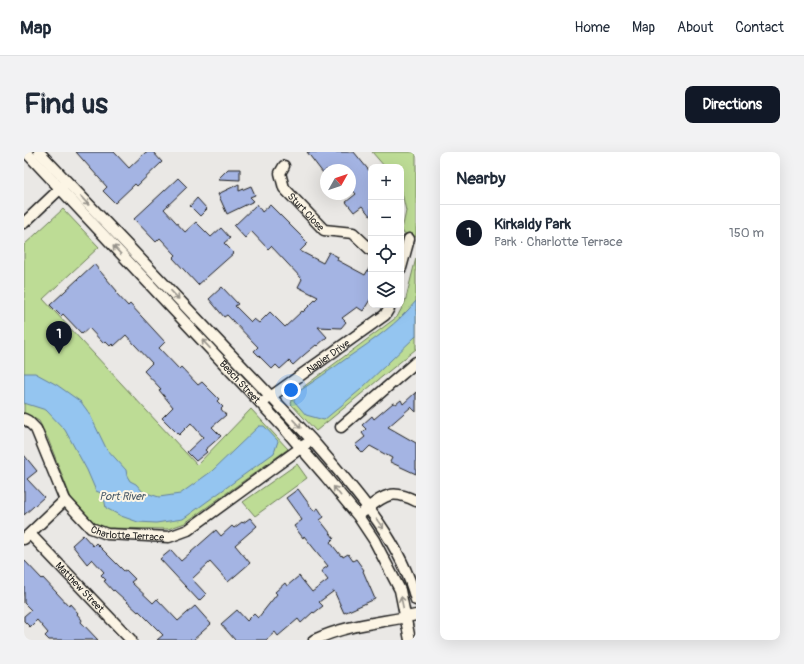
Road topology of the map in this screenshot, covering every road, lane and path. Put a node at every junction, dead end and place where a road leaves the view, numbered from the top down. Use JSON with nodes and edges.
{"nodes":[{"id":1,"x":26,"y":152,"type":"edge"},
{"id":2,"x":39,"y":152,"type":"edge"},
{"id":3,"x":284,"y":166,"type":"dead end"},
{"id":4,"x":64,"y":185,"type":"junction"},
{"id":5,"x":24,"y":222,"type":"edge"},
{"id":6,"x":409,"y":239,"type":"dead end"},
{"id":7,"x":368,"y":247,"type":"edge"},
{"id":8,"x":404,"y":257,"type":"edge"},
{"id":9,"x":389,"y":308,"type":"edge"},
{"id":10,"x":416,"y":362,"type":"edge"},
{"id":11,"x":270,"y":396,"type":"junction"},
{"id":12,"x":261,"y":404,"type":"junction"},
{"id":13,"x":24,"y":419,"type":"edge"},
{"id":14,"x":341,"y":427,"type":"dead end"},
{"id":15,"x":312,"y":440,"type":"junction"},
{"id":16,"x":301,"y":448,"type":"junction"},
{"id":17,"x":65,"y":500,"type":"junction"},
{"id":18,"x":416,"y":501,"type":"edge"},
{"id":19,"x":368,"y":508,"type":"junction"},
{"id":20,"x":358,"y":516,"type":"junction"},
{"id":21,"x":27,"y":536,"type":"edge"},
{"id":22,"x":416,"y":600,"type":"edge"},
{"id":23,"x":416,"y":616,"type":"edge"},
{"id":24,"x":406,"y":618,"type":"junction"},
{"id":25,"x":131,"y":640,"type":"edge"},
{"id":26,"x":314,"y":640,"type":"edge"},
{"id":27,"x":410,"y":640,"type":"edge"}],
"edges":[{"from":1,"to":4,"type":"street","name":"Beach Street"},
{"from":2,"to":4,"type":"street","name":"Beach Street"},
{"from":3,"to":7,"type":"street","name":"Sturt Close"},
{"from":4,"to":5,"type":"street"},
{"from":4,"to":11,"type":"street","name":"Beach Street","one_way":true},
{"from":12,"to":4,"type":"street","name":"Beach Street","one_way":true},
{"from":6,"to":8,"type":"street"},
{"from":9,"to":11,"type":"street","name":"Napier Drive"},
{"from":10,"to":14,"type":"street"},
{"from":11,"to":12,"type":"street","name":"Napier Drive"},
{"from":11,"to":15,"type":"street","name":"Beach Street","one_way":true},
{"from":12,"to":16,"type":"street","name":"Beach Street"},
{"from":13,"to":17,"type":"street","name":"Charlotte Terrace"},
{"from":15,"to":16,"type":"street","name":"Charlotte Terrace"},
{"from":15,"to":19,"type":"street","name":"Beach Street"},
{"from":16,"to":17,"type":"street","name":"Charlotte Terrace"},
{"from":20,"to":16,"type":"street","name":"Beach Street","one_way":true},
{"from":17,"to":21,"type":"street"},
{"from":18,"to":19,"type":"street"},
{"from":19,"to":20,"type":"street"},
{"from":19,"to":22,"type":"street","name":"Beach Street","one_way":true},
{"from":24,"to":20,"type":"street","name":"Beach Street","one_way":true},
{"from":21,"to":25,"type":"street","name":"Matthew Street"},
{"from":23,"to":24,"type":"street"},
{"from":24,"to":26,"type":"street"},
{"from":24,"to":27,"type":"street","name":"Beach Street"}]}
